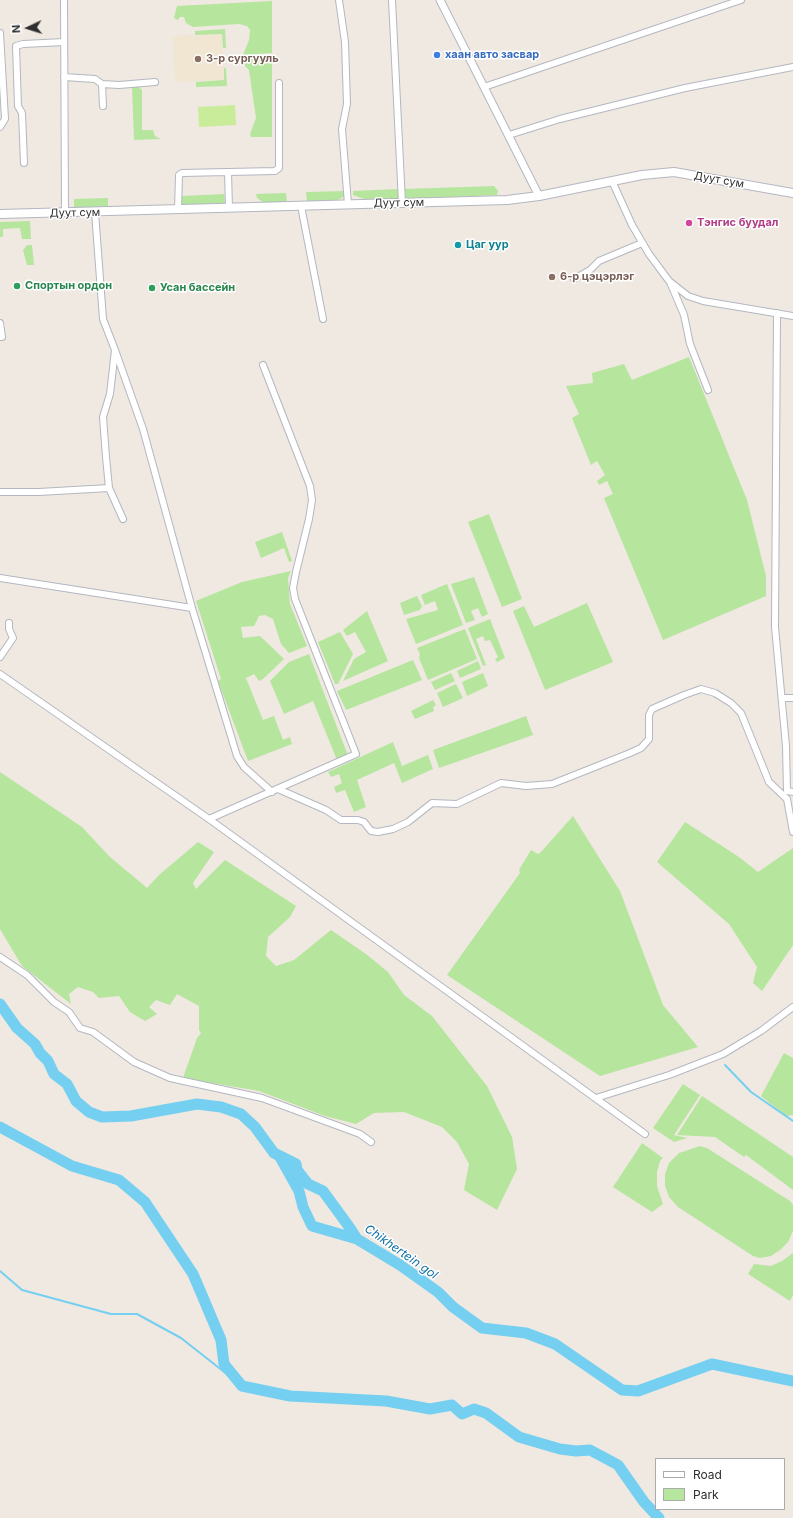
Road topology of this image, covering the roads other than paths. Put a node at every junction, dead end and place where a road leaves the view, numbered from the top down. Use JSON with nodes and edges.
{"nodes":[{"id":1,"x":64,"y":0,"type":"edge"},
{"id":2,"x":339,"y":0,"type":"edge"},
{"id":3,"x":392,"y":0,"type":"edge"},
{"id":4,"x":440,"y":0,"type":"edge"},
{"id":5,"x":741,"y":0,"type":"edge"},
{"id":6,"x":0,"y":33,"type":"edge"},
{"id":7,"x":64,"y":42,"type":"junction"},
{"id":8,"x":793,"y":67,"type":"edge"},
{"id":9,"x":64,"y":76,"type":"junction"},
{"id":10,"x":155,"y":82,"type":"dead end"},
{"id":11,"x":279,"y":83,"type":"dead end"},
{"id":12,"x":102,"y":84,"type":"junction"},
{"id":13,"x":484,"y":87,"type":"junction"},
{"id":14,"x":103,"y":106,"type":"dead end"},
{"id":15,"x":0,"y":127,"type":"edge"},
{"id":16,"x":509,"y":135,"type":"junction"},
{"id":17,"x":24,"y":163,"type":"dead end"},
{"id":18,"x":228,"y":172,"type":"junction"},
{"id":19,"x":612,"y":182,"type":"junction"},
{"id":20,"x":793,"y":193,"type":"edge"},
{"id":21,"x":539,"y":196,"type":"junction"},
{"id":22,"x":402,"y":203,"type":"junction"},
{"id":23,"x":348,"y":204,"type":"junction"},
{"id":24,"x":301,"y":206,"type":"junction"},
{"id":25,"x":229,"y":208,"type":"junction"},
{"id":26,"x":178,"y":210,"type":"junction"},
{"id":27,"x":95,"y":212,"type":"junction"},
{"id":28,"x":66,"y":213,"type":"junction"},
{"id":29,"x":0,"y":214,"type":"edge"},
{"id":30,"x":642,"y":243,"type":"junction"},
{"id":31,"x":574,"y":279,"type":"dead end"},
{"id":32,"x":669,"y":281,"type":"junction"},
{"id":33,"x":777,"y":313,"type":"junction"},
{"id":34,"x":793,"y":316,"type":"edge"},
{"id":35,"x":323,"y":319,"type":"dead end"},
{"id":36,"x":0,"y":323,"type":"edge"},
{"id":37,"x":2,"y":337,"type":"dead end"},
{"id":38,"x":115,"y":350,"type":"junction"},
{"id":39,"x":263,"y":365,"type":"dead end"},
{"id":40,"x":708,"y":390,"type":"dead end"},
{"id":41,"x":108,"y":488,"type":"junction"},
{"id":42,"x":0,"y":492,"type":"edge"},
{"id":43,"x":124,"y":518,"type":"dead end"},
{"id":44,"x":0,"y":578,"type":"edge"},
{"id":45,"x":192,"y":608,"type":"junction"},
{"id":46,"x":9,"y":623,"type":"dead end"},
{"id":47,"x":0,"y":657,"type":"edge"},
{"id":48,"x":0,"y":674,"type":"edge"},
{"id":49,"x":782,"y":698,"type":"junction"},
{"id":50,"x":793,"y":698,"type":"edge"},
{"id":51,"x":790,"y":746,"type":"edge"},
{"id":52,"x":278,"y":789,"type":"junction"},
{"id":53,"x":790,"y":791,"type":"edge"},
{"id":54,"x":272,"y":792,"type":"junction"},
{"id":55,"x":788,"y":799,"type":"junction"},
{"id":56,"x":209,"y":819,"type":"junction"},
{"id":57,"x":793,"y":832,"type":"edge"},
{"id":58,"x":0,"y":957,"type":"edge"},
{"id":59,"x":793,"y":1007,"type":"edge"},
{"id":60,"x":596,"y":1098,"type":"junction"},
{"id":61,"x":645,"y":1134,"type":"dead end"},
{"id":62,"x":371,"y":1142,"type":"dead end"}],
"edges":[{"from":1,"to":7,"type":"street"},
{"from":2,"to":23,"type":"street"},
{"from":3,"to":22,"type":"street"},
{"from":4,"to":13,"type":"street"},
{"from":5,"to":13,"type":"street"},
{"from":6,"to":15,"type":"street"},
{"from":7,"to":9,"type":"street"},
{"from":7,"to":17,"type":"street"},
{"from":8,"to":16,"type":"street"},
{"from":9,"to":12,"type":"street"},
{"from":9,"to":28,"type":"street"},
{"from":10,"to":12,"type":"street"},
{"from":11,"to":18,"type":"street"},
{"from":12,"to":14,"type":"street"},
{"from":13,"to":16,"type":"street"},
{"from":16,"to":21,"type":"street"},
{"from":18,"to":25,"type":"street"},
{"from":18,"to":26,"type":"street"},
{"from":19,"to":20,"type":"main road","name":"Дуут сум"},
{"from":19,"to":21,"type":"main road","name":"Дуут сум"},
{"from":19,"to":30,"type":"street"},
{"from":21,"to":22,"type":"main road","name":"Дуут сум"},
{"from":22,"to":23,"type":"main road","name":"Дуут сум"},
{"from":23,"to":24,"type":"main road","name":"Дуут сум"},
{"from":24,"to":25,"type":"main road","name":"Дуут сум"},
{"from":24,"to":35,"type":"street"},
{"from":25,"to":26,"type":"main road","name":"Дуут сум"},
{"from":26,"to":27,"type":"main road","name":"Дуут сум"},
{"from":27,"to":28,"type":"main road","name":"Дуут сум"},
{"from":27,"to":38,"type":"street"},
{"from":28,"to":29,"type":"main road","name":"Дуут сум"},
{"from":30,"to":31,"type":"street"},
{"from":30,"to":32,"type":"street"},
{"from":32,"to":33,"type":"street"},
{"from":32,"to":40,"type":"street"},
{"from":33,"to":34,"type":"street"},
{"from":33,"to":49,"type":"street"},
{"from":36,"to":37,"type":"street"},
{"from":38,"to":41,"type":"street"},
{"from":38,"to":45,"type":"street"},
{"from":39,"to":52,"type":"street"},
{"from":41,"to":42,"type":"street"},
{"from":41,"to":43,"type":"street"},
{"from":44,"to":45,"type":"street"},
{"from":45,"to":54,"type":"street"},
{"from":46,"to":47,"type":"street"},
{"from":48,"to":56,"type":"street"},
{"from":49,"to":50,"type":"street"},
{"from":49,"to":51,"type":"street"},
{"from":51,"to":53,"type":"street"},
{"from":52,"to":54,"type":"street"},
{"from":52,"to":55,"type":"street"},
{"from":53,"to":55,"type":"street"},
{"from":54,"to":56,"type":"street"},
{"from":55,"to":57,"type":"street"},
{"from":56,"to":60,"type":"street"},
{"from":58,"to":62,"type":"street"},
{"from":59,"to":60,"type":"street"},
{"from":60,"to":61,"type":"street"}]}
